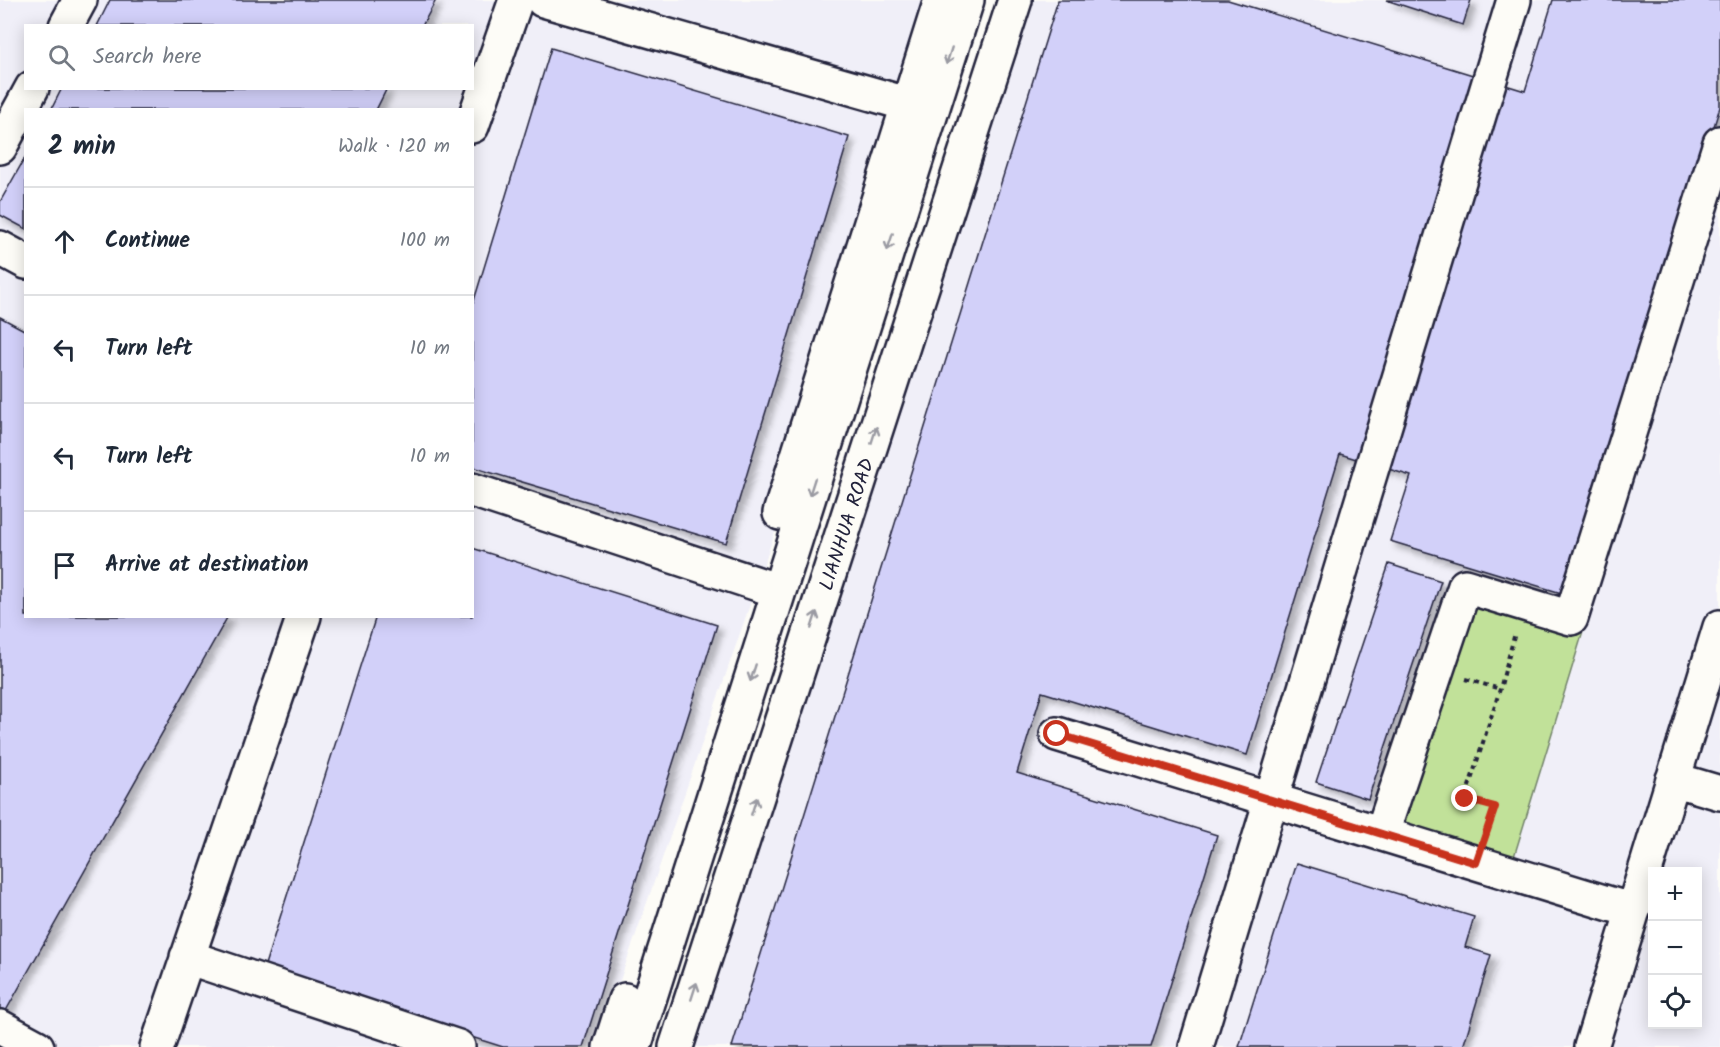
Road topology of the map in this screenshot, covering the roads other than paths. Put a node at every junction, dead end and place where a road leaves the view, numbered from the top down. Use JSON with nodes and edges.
{"nodes":[{"id":1,"x":80,"y":0,"type":"edge"},
{"id":2,"x":516,"y":0,"type":"edge"},
{"id":3,"x":543,"y":0,"type":"edge"},
{"id":4,"x":941,"y":0,"type":"edge"},
{"id":5,"x":967,"y":0,"type":"edge"},
{"id":6,"x":1015,"y":0,"type":"edge"},
{"id":7,"x":1514,"y":0,"type":"edge"},
{"id":8,"x":67,"y":24,"type":"edge"},
{"id":9,"x":31,"y":90,"type":"edge"},
{"id":10,"x":920,"y":107,"type":"junction"},
{"id":11,"x":474,"y":120,"type":"edge"},
{"id":12,"x":1720,"y":143,"type":"edge"},
{"id":13,"x":0,"y":147,"type":"edge"},
{"id":14,"x":0,"y":248,"type":"edge"},
{"id":15,"x":24,"y":261,"type":"edge"},
{"id":16,"x":474,"y":490,"type":"edge"},
{"id":17,"x":768,"y":587,"type":"junction"},
{"id":18,"x":303,"y":618,"type":"edge"},
{"id":19,"x":1720,"y":627,"type":"edge"},
{"id":20,"x":1057,"y":734,"type":"dead end"},
{"id":21,"x":1674,"y":779,"type":"junction"},
{"id":22,"x":1720,"y":793,"type":"edge"},
{"id":23,"x":1271,"y":799,"type":"junction"},
{"id":24,"x":1382,"y":833,"type":"junction"},
{"id":25,"x":1633,"y":911,"type":"junction"},
{"id":26,"x":188,"y":957,"type":"junction"},
{"id":27,"x":0,"y":1027,"type":"edge"},
{"id":28,"x":37,"y":1047,"type":"edge"},
{"id":29,"x":157,"y":1047,"type":"edge"},
{"id":30,"x":458,"y":1047,"type":"edge"},
{"id":31,"x":610,"y":1047,"type":"edge"},
{"id":32,"x":634,"y":1047,"type":"edge"},
{"id":33,"x":676,"y":1047,"type":"edge"},
{"id":34,"x":1196,"y":1047,"type":"edge"},
{"id":35,"x":1592,"y":1047,"type":"edge"}],
"edges":[{"from":1,"to":8,"type":"street"},
{"from":2,"to":11,"type":"street"},
{"from":3,"to":10,"type":"street"},
{"from":4,"to":10,"type":"street"},
{"from":5,"to":10,"type":"street","one_way":true},
{"from":33,"to":6,"type":"street","name":"LIANHUA ROAD","one_way":true},
{"from":7,"to":23,"type":"street"},
{"from":9,"to":13,"type":"street"},
{"from":10,"to":17,"type":"street"},
{"from":12,"to":24,"type":"street"},
{"from":14,"to":15,"type":"street"},
{"from":16,"to":17,"type":"street"},
{"from":17,"to":31,"type":"street"},
{"from":17,"to":32,"type":"street","one_way":true},
{"from":18,"to":26,"type":"street"},
{"from":19,"to":21,"type":"street"},
{"from":20,"to":23,"type":"street"},
{"from":21,"to":22,"type":"street"},
{"from":21,"to":25,"type":"street"},
{"from":23,"to":24,"type":"street"},
{"from":23,"to":34,"type":"street"},
{"from":24,"to":25,"type":"street"},
{"from":25,"to":35,"type":"street"},
{"from":26,"to":29,"type":"street"},
{"from":26,"to":30,"type":"street"},
{"from":27,"to":28,"type":"street"}]}
